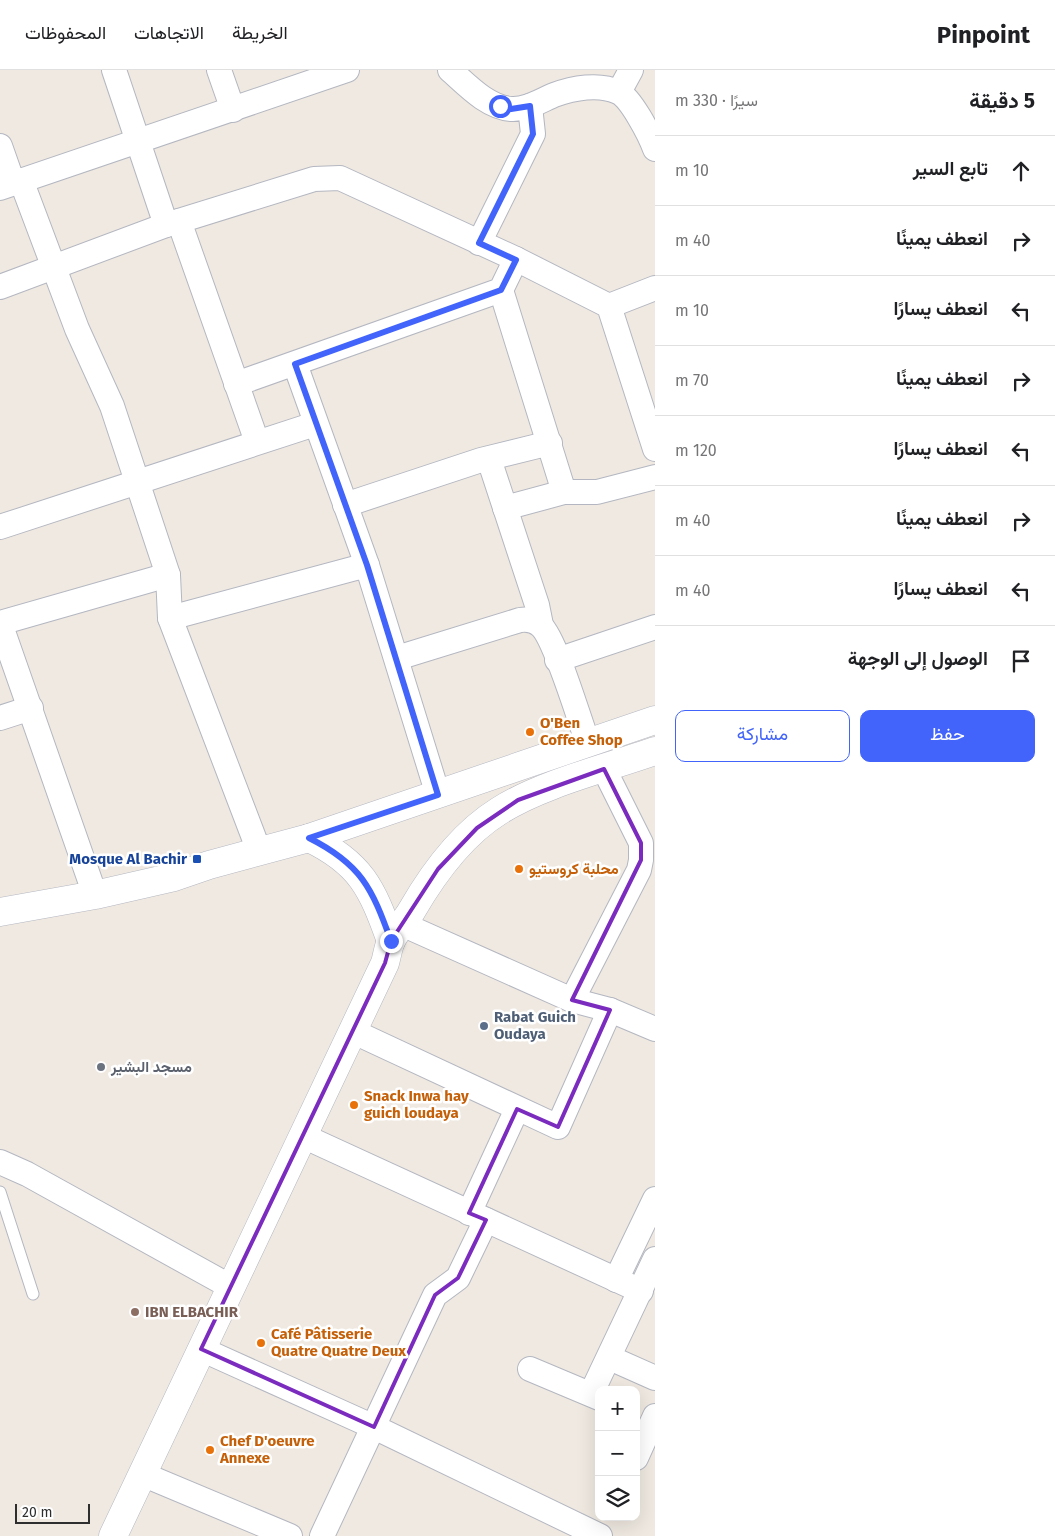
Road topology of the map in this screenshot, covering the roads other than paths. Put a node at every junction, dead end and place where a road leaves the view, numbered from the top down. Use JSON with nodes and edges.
{"nodes":[{"id":1,"x":114,"y":70,"type":"edge"},
{"id":2,"x":219,"y":70,"type":"edge"},
{"id":3,"x":347,"y":70,"type":"edge"},
{"id":4,"x":450,"y":70,"type":"edge"},
{"id":5,"x":631,"y":70,"type":"edge"},
{"id":6,"x":619,"y":92,"type":"junction"},
{"id":7,"x":530,"y":106,"type":"junction"},
{"id":8,"x":233,"y":110,"type":"junction"},
{"id":9,"x":138,"y":140,"type":"junction"},
{"id":10,"x":0,"y":146,"type":"edge"},
{"id":11,"x":655,"y":149,"type":"edge"},
{"id":12,"x":11,"y":184,"type":"edge"},
{"id":13,"x":173,"y":223,"type":"junction"},
{"id":14,"x":479,"y":243,"type":"junction"},
{"id":15,"x":516,"y":260,"type":"junction"},
{"id":16,"x":54,"y":268,"type":"junction"},
{"id":17,"x":0,"y":287,"type":"edge"},
{"id":18,"x":655,"y":288,"type":"edge"},
{"id":19,"x":501,"y":290,"type":"junction"},
{"id":20,"x":609,"y":306,"type":"junction"},
{"id":21,"x":295,"y":364,"type":"junction"},
{"id":22,"x":236,"y":384,"type":"junction"},
{"id":23,"x":315,"y":424,"type":"junction"},
{"id":24,"x":257,"y":442,"type":"junction"},
{"id":25,"x":550,"y":443,"type":"junction"},
{"id":26,"x":655,"y":449,"type":"edge"},
{"id":27,"x":488,"y":459,"type":"junction"},
{"id":28,"x":655,"y":477,"type":"edge"},
{"id":29,"x":138,"y":483,"type":"junction"},
{"id":30,"x":564,"y":492,"type":"junction"},
{"id":31,"x":345,"y":505,"type":"junction"},
{"id":32,"x":505,"y":508,"type":"junction"},
{"id":33,"x":0,"y":527,"type":"edge"},
{"id":34,"x":367,"y":565,"type":"junction"},
{"id":35,"x":168,"y":574,"type":"junction"},
{"id":36,"x":170,"y":618,"type":"junction"},
{"id":37,"x":0,"y":623,"type":"edge"},
{"id":38,"x":541,"y":625,"type":"junction"},
{"id":39,"x":655,"y":628,"type":"edge"},
{"id":40,"x":397,"y":658,"type":"junction"},
{"id":41,"x":557,"y":660,"type":"junction"},
{"id":42,"x":31,"y":708,"type":"junction"},
{"id":43,"x":0,"y":718,"type":"edge"},
{"id":44,"x":655,"y":720,"type":"edge"},
{"id":45,"x":588,"y":744,"type":"junction"},
{"id":46,"x":655,"y":751,"type":"edge"},
{"id":47,"x":604,"y":769,"type":"junction"},
{"id":48,"x":438,"y":795,"type":"junction"},
{"id":49,"x":309,"y":838,"type":"junction"},
{"id":50,"x":648,"y":846,"type":"edge"},
{"id":51,"x":259,"y":851,"type":"junction"},
{"id":52,"x":95,"y":895,"type":"junction"},
{"id":53,"x":0,"y":912,"type":"edge"},
{"id":54,"x":398,"y":933,"type":"junction"},
{"id":55,"x":572,"y":1000,"type":"junction"},
{"id":56,"x":610,"y":1010,"type":"junction"},
{"id":57,"x":655,"y":1030,"type":"edge"},
{"id":58,"x":352,"y":1031,"type":"junction"},
{"id":59,"x":518,"y":1109,"type":"junction"},
{"id":60,"x":303,"y":1136,"type":"junction"},
{"id":61,"x":0,"y":1162,"type":"edge"},
{"id":62,"x":0,"y":1192,"type":"edge"},
{"id":63,"x":655,"y":1199,"type":"edge"},
{"id":64,"x":477,"y":1216,"type":"junction"},
{"id":65,"x":634,"y":1243,"type":"junction"},
{"id":66,"x":655,"y":1253,"type":"edge"},
{"id":67,"x":655,"y":1258,"type":"edge"},
{"id":68,"x":616,"y":1280,"type":"junction"},
{"id":69,"x":231,"y":1287,"type":"junction"},
{"id":70,"x":641,"y":1291,"type":"junction"},
{"id":71,"x":32,"y":1294,"type":"dead end"},
{"id":72,"x":201,"y":1349,"type":"junction"},
{"id":73,"x":610,"y":1358,"type":"junction"},
{"id":74,"x":530,"y":1369,"type":"dead end"},
{"id":75,"x":655,"y":1378,"type":"edge"},
{"id":76,"x":599,"y":1386,"type":"edge"},
{"id":77,"x":595,"y":1396,"type":"edge"},
{"id":78,"x":648,"y":1418,"type":"edge"},
{"id":79,"x":374,"y":1427,"type":"junction"},
{"id":80,"x":640,"y":1445,"type":"edge"},
{"id":81,"x":142,"y":1474,"type":"junction"},
{"id":82,"x":608,"y":1521,"type":"edge"},
{"id":83,"x":113,"y":1536,"type":"edge"},
{"id":84,"x":290,"y":1536,"type":"edge"},
{"id":85,"x":322,"y":1536,"type":"edge"},
{"id":86,"x":601,"y":1536,"type":"edge"}],
"edges":[{"from":1,"to":9,"type":"street"},
{"from":2,"to":8,"type":"street"},
{"from":3,"to":8,"type":"street"},
{"from":4,"to":7,"type":"street"},
{"from":5,"to":6,"type":"street"},
{"from":6,"to":7,"type":"street"},
{"from":6,"to":11,"type":"street"},
{"from":7,"to":14,"type":"street"},
{"from":8,"to":9,"type":"street"},
{"from":9,"to":12,"type":"street"},
{"from":9,"to":13,"type":"street"},
{"from":10,"to":12,"type":"street"},
{"from":12,"to":16,"type":"street"},
{"from":13,"to":14,"type":"street"},
{"from":13,"to":16,"type":"street"},
{"from":13,"to":22,"type":"street"},
{"from":14,"to":15,"type":"street"},
{"from":15,"to":19,"type":"street"},
{"from":15,"to":20,"type":"street"},
{"from":16,"to":17,"type":"street"},
{"from":16,"to":29,"type":"street"},
{"from":18,"to":20,"type":"street"},
{"from":19,"to":21,"type":"street"},
{"from":19,"to":25,"type":"street"},
{"from":20,"to":26,"type":"street"},
{"from":21,"to":22,"type":"street"},
{"from":21,"to":23,"type":"street"},
{"from":22,"to":24,"type":"street"},
{"from":23,"to":24,"type":"street"},
{"from":23,"to":31,"type":"street"},
{"from":24,"to":29,"type":"street"},
{"from":25,"to":27,"type":"street"},
{"from":25,"to":30,"type":"street"},
{"from":27,"to":31,"type":"street"},
{"from":27,"to":32,"type":"street"},
{"from":28,"to":30,"type":"street"},
{"from":29,"to":33,"type":"street"},
{"from":29,"to":35,"type":"street"},
{"from":30,"to":32,"type":"street"},
{"from":31,"to":34,"type":"street"},
{"from":32,"to":38,"type":"street"},
{"from":34,"to":36,"type":"street"},
{"from":34,"to":40,"type":"street"},
{"from":35,"to":36,"type":"street"},
{"from":35,"to":37,"type":"street"},
{"from":36,"to":51,"type":"street"},
{"from":37,"to":42,"type":"street"},
{"from":38,"to":40,"type":"street"},
{"from":38,"to":41,"type":"street"},
{"from":39,"to":41,"type":"street"},
{"from":40,"to":48,"type":"street"},
{"from":41,"to":45,"type":"street"},
{"from":42,"to":43,"type":"street"},
{"from":42,"to":52,"type":"street"},
{"from":44,"to":45,"type":"street"},
{"from":45,"to":48,"type":"street"},
{"from":46,"to":47,"type":"street"},
{"from":47,"to":50,"type":"street"},
{"from":47,"to":54,"type":"street"},
{"from":48,"to":49,"type":"street"},
{"from":49,"to":51,"type":"street"},
{"from":49,"to":54,"type":"street"},
{"from":50,"to":55,"type":"street"},
{"from":51,"to":52,"type":"street"},
{"from":52,"to":53,"type":"street"},
{"from":54,"to":55,"type":"street"},
{"from":54,"to":58,"type":"street"},
{"from":55,"to":56,"type":"street"},
{"from":56,"to":57,"type":"street"},
{"from":56,"to":59,"type":"street"},
{"from":58,"to":59,"type":"street"},
{"from":58,"to":60,"type":"street"},
{"from":59,"to":64,"type":"street"},
{"from":60,"to":64,"type":"street"},
{"from":60,"to":69,"type":"street"},
{"from":61,"to":69,"type":"street"},
{"from":62,"to":71,"type":"lane"},
{"from":63,"to":65,"type":"street"},
{"from":64,"to":68,"type":"street"},
{"from":64,"to":79,"type":"street"},
{"from":65,"to":66,"type":"street"},
{"from":65,"to":68,"type":"street"},
{"from":67,"to":70,"type":"street"},
{"from":68,"to":70,"type":"street"},
{"from":69,"to":72,"type":"street"},
{"from":70,"to":73,"type":"street"},
{"from":72,"to":79,"type":"street"},
{"from":72,"to":81,"type":"street"},
{"from":73,"to":75,"type":"street"},
{"from":73,"to":76,"type":"street"},
{"from":74,"to":77,"type":"street"},
{"from":78,"to":80,"type":"street"},
{"from":79,"to":85,"type":"street"},
{"from":79,"to":86,"type":"street"},
{"from":81,"to":83,"type":"street"},
{"from":81,"to":84,"type":"street"},
{"from":82,"to":86,"type":"street"}]}
